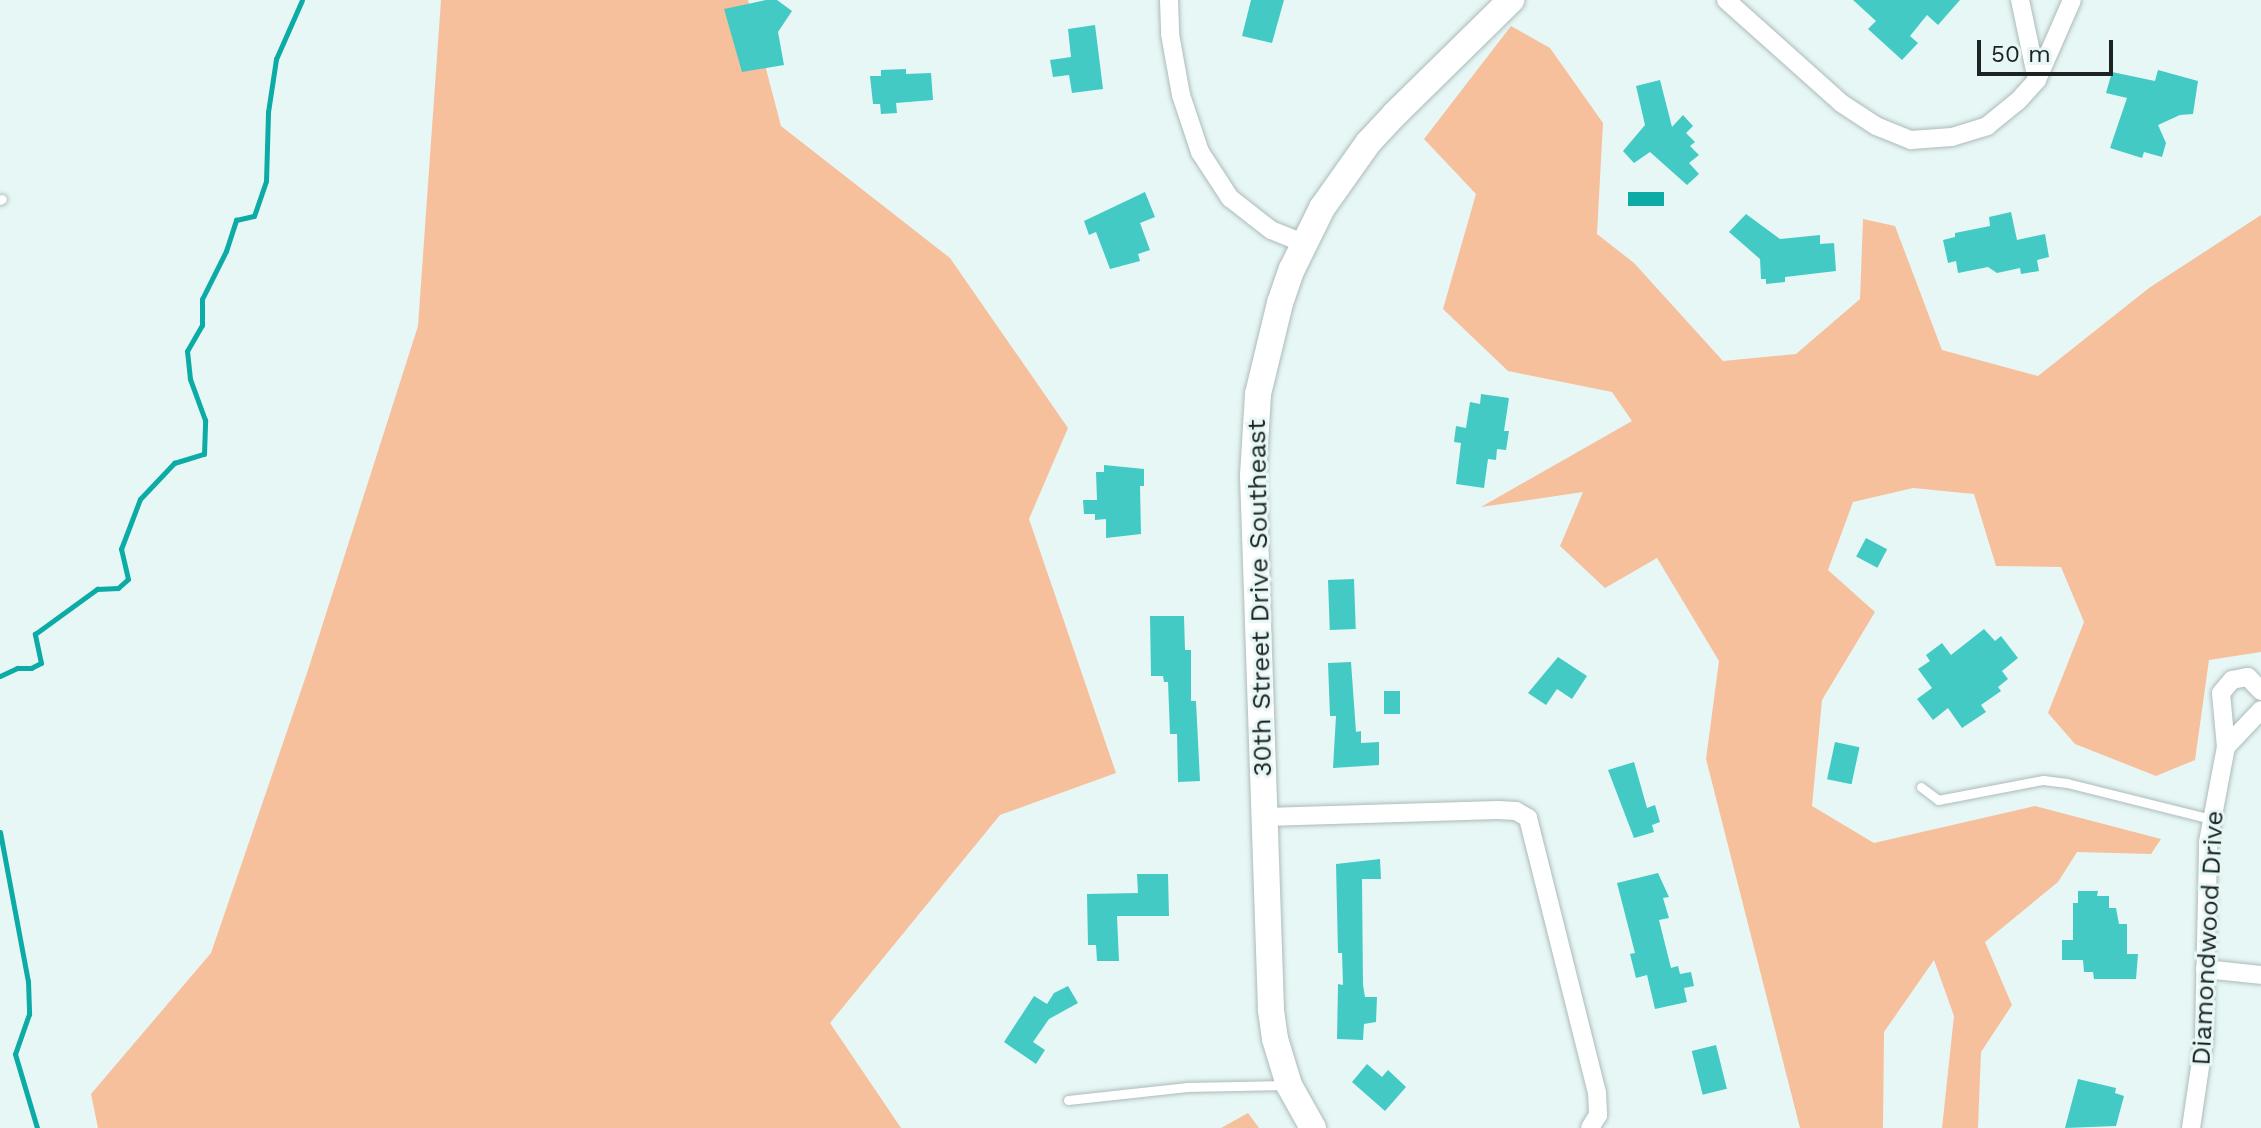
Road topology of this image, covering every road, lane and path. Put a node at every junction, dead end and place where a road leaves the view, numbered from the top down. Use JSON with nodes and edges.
{"nodes":[{"id":1,"x":1169,"y":0,"type":"edge"},
{"id":2,"x":1511,"y":0,"type":"edge"},
{"id":3,"x":1726,"y":0,"type":"edge"},
{"id":4,"x":2020,"y":0,"type":"edge"},
{"id":5,"x":2072,"y":0,"type":"edge"},
{"id":6,"x":2037,"y":80,"type":"junction"},
{"id":7,"x":1304,"y":243,"type":"junction"},
{"id":8,"x":2261,"y":691,"type":"edge"},
{"id":9,"x":2261,"y":710,"type":"edge"},
{"id":10,"x":2226,"y":747,"type":"junction"},
{"id":11,"x":1921,"y":787,"type":"dead end"},
{"id":12,"x":1265,"y":817,"type":"junction"},
{"id":13,"x":2211,"y":819,"type":"junction"},
{"id":14,"x":2205,"y":969,"type":"junction"},
{"id":15,"x":2261,"y":975,"type":"edge"},
{"id":16,"x":1289,"y":1085,"type":"junction"},
{"id":17,"x":1068,"y":1100,"type":"dead end"},
{"id":18,"x":1313,"y":1128,"type":"edge"},
{"id":19,"x":1590,"y":1128,"type":"edge"},
{"id":20,"x":2191,"y":1128,"type":"edge"}],
"edges":[{"from":1,"to":7,"type":"street"},
{"from":2,"to":7,"type":"main road","name":"30th Street Drive Southeast"},
{"from":3,"to":6,"type":"street"},
{"from":4,"to":6,"type":"street"},
{"from":5,"to":6,"type":"street"},
{"from":7,"to":12,"type":"main road","name":"30th Street Drive Southeast"},
{"from":8,"to":10,"type":"street","name":"Diamondwood Drive"},
{"from":9,"to":10,"type":"street"},
{"from":10,"to":13,"type":"street","name":"Diamondwood Drive"},
{"from":11,"to":13,"type":"lane"},
{"from":12,"to":16,"type":"main road","name":"30th Street Drive Southeast"},
{"from":12,"to":19,"type":"street"},
{"from":13,"to":14,"type":"street","name":"Diamondwood Drive"},
{"from":14,"to":15,"type":"street"},
{"from":14,"to":20,"type":"street","name":"Diamondwood Drive"},
{"from":16,"to":17,"type":"lane"},
{"from":16,"to":18,"type":"main road","name":"30th Street Drive Southeast"}]}
